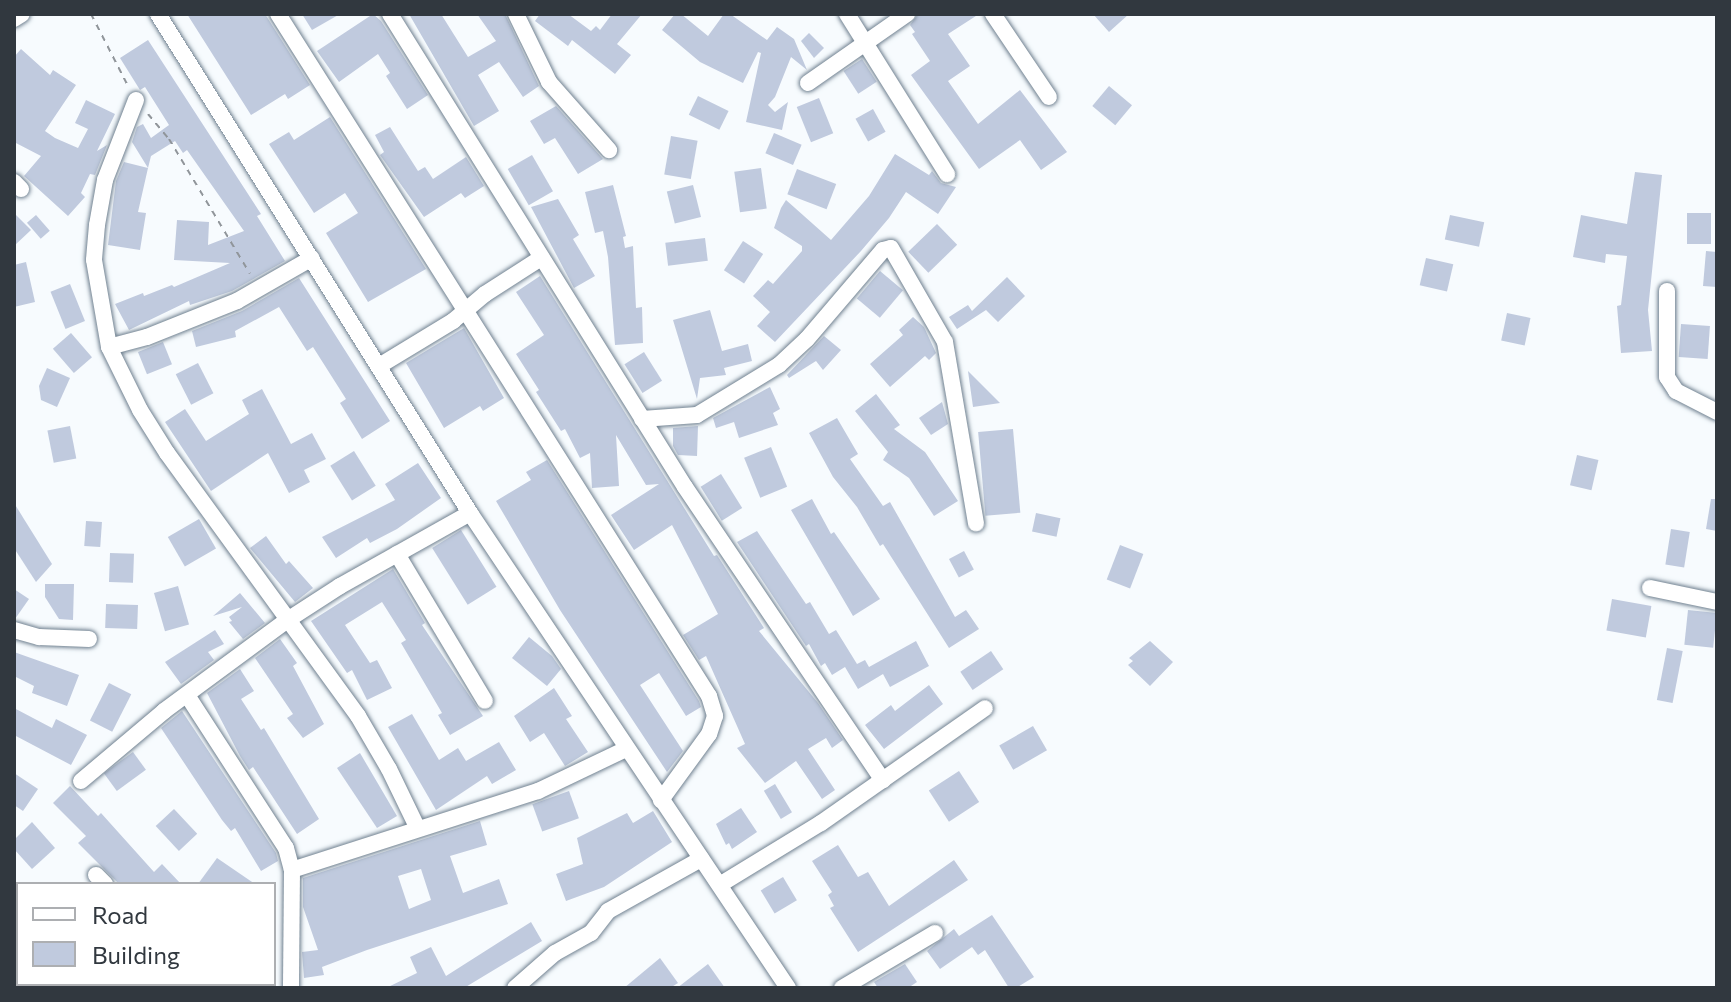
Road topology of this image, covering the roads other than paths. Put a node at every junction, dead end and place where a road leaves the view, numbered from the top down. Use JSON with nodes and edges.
{"nodes":[{"id":1,"x":22,"y":14,"type":"edge"},
{"id":2,"x":158,"y":14,"type":"edge"},
{"id":3,"x":278,"y":14,"type":"edge"},
{"id":4,"x":390,"y":14,"type":"edge"},
{"id":5,"x":516,"y":14,"type":"edge"},
{"id":6,"x":847,"y":14,"type":"edge"},
{"id":7,"x":907,"y":14,"type":"edge"},
{"id":8,"x":993,"y":14,"type":"edge"},
{"id":9,"x":14,"y":19,"type":"edge"},
{"id":10,"x":867,"y":42,"type":"junction"},
{"id":11,"x":808,"y":83,"type":"dead end"},
{"id":12,"x":1049,"y":97,"type":"dead end"},
{"id":13,"x":136,"y":100,"type":"road end"},
{"id":14,"x":609,"y":150,"type":"dead end"},
{"id":15,"x":947,"y":174,"type":"dead end"},
{"id":16,"x":312,"y":258,"type":"junction"},
{"id":17,"x":541,"y":258,"type":"junction"},
{"id":18,"x":1667,"y":291,"type":"dead end"},
{"id":19,"x":464,"y":311,"type":"junction"},
{"id":20,"x":109,"y":347,"type":"junction"},
{"id":21,"x":379,"y":366,"type":"junction"},
{"id":22,"x":1717,"y":412,"type":"edge"},
{"id":23,"x":642,"y":419,"type":"junction"},
{"id":24,"x":470,"y":513,"type":"junction"},
{"id":25,"x":976,"y":523,"type":"dead end"},
{"id":26,"x":397,"y":554,"type":"junction"},
{"id":27,"x":1650,"y":588,"type":"dead end"},
{"id":28,"x":1717,"y":602,"type":"edge"},
{"id":29,"x":286,"y":621,"type":"junction"},
{"id":30,"x":14,"y":630,"type":"edge"},
{"id":31,"x":89,"y":639,"type":"dead end"},
{"id":32,"x":187,"y":695,"type":"junction"},
{"id":33,"x":485,"y":701,"type":"dead end"},
{"id":34,"x":985,"y":708,"type":"dead end"},
{"id":35,"x":626,"y":749,"type":"junction"},
{"id":36,"x":883,"y":780,"type":"junction"},
{"id":37,"x":81,"y":781,"type":"dead end"},
{"id":38,"x":661,"y":800,"type":"junction"},
{"id":39,"x":417,"y":827,"type":"junction"},
{"id":40,"x":701,"y":859,"type":"junction"},
{"id":41,"x":292,"y":870,"type":"junction"},
{"id":42,"x":721,"y":884,"type":"junction"},
{"id":43,"x":935,"y":933,"type":"dead end"},
{"id":44,"x":291,"y":988,"type":"edge"},
{"id":45,"x":515,"y":988,"type":"edge"},
{"id":46,"x":788,"y":988,"type":"edge"},
{"id":47,"x":842,"y":988,"type":"edge"}],
"edges":[{"from":1,"to":9,"type":"street"},
{"from":2,"to":16,"type":"street"},
{"from":3,"to":19,"type":"street"},
{"from":4,"to":17,"type":"street"},
{"from":5,"to":14,"type":"street"},
{"from":6,"to":10,"type":"street"},
{"from":7,"to":10,"type":"street"},
{"from":8,"to":12,"type":"street"},
{"from":10,"to":11,"type":"street"},
{"from":10,"to":15,"type":"street"},
{"from":13,"to":20,"type":"street"},
{"from":16,"to":20,"type":"street"},
{"from":16,"to":21,"type":"street"},
{"from":17,"to":19,"type":"street"},
{"from":17,"to":23,"type":"street"},
{"from":18,"to":22,"type":"street"},
{"from":19,"to":21,"type":"street"},
{"from":19,"to":38,"type":"street"},
{"from":20,"to":29,"type":"street"},
{"from":21,"to":24,"type":"street"},
{"from":23,"to":25,"type":"street"},
{"from":23,"to":36,"type":"street"},
{"from":24,"to":26,"type":"street"},
{"from":24,"to":35,"type":"street"},
{"from":26,"to":29,"type":"street"},
{"from":26,"to":33,"type":"street"},
{"from":27,"to":28,"type":"street"},
{"from":29,"to":32,"type":"street"},
{"from":29,"to":39,"type":"street"},
{"from":30,"to":31,"type":"street"},
{"from":32,"to":37,"type":"street"},
{"from":32,"to":41,"type":"street"},
{"from":34,"to":36,"type":"street"},
{"from":35,"to":38,"type":"street"},
{"from":35,"to":39,"type":"street"},
{"from":36,"to":42,"type":"street"},
{"from":38,"to":40,"type":"street"},
{"from":39,"to":41,"type":"street"},
{"from":40,"to":42,"type":"street"},
{"from":40,"to":45,"type":"street"},
{"from":41,"to":44,"type":"street"},
{"from":42,"to":46,"type":"street"},
{"from":43,"to":47,"type":"street"}]}
